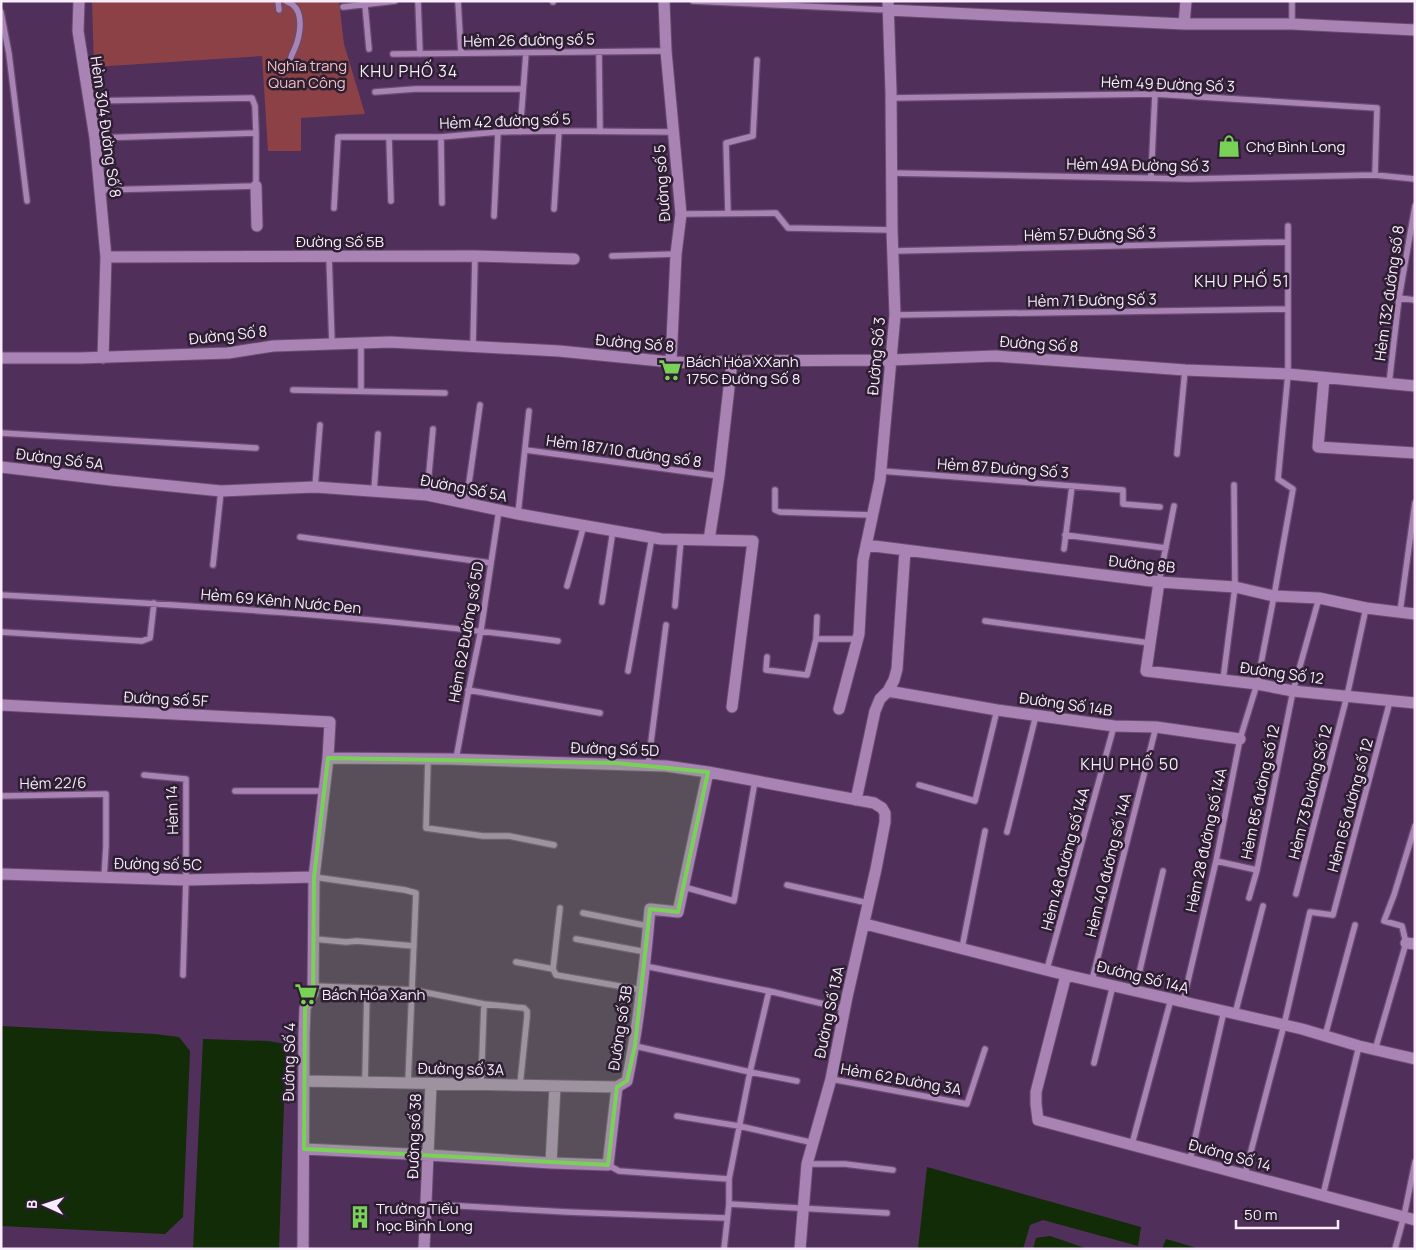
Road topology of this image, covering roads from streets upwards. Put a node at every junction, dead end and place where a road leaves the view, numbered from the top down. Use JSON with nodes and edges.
{"nodes":[{"id":1,"x":79,"y":1,"type":"edge"},
{"id":2,"x":664,"y":1,"type":"edge"},
{"id":3,"x":1186,"y":1,"type":"edge"},
{"id":4,"x":888,"y":6,"type":"edge"},
{"id":5,"x":1184,"y":24,"type":"junction"},
{"id":6,"x":1415,"y":30,"type":"edge"},
{"id":7,"x":256,"y":186,"type":"road end"},
{"id":8,"x":257,"y":226,"type":"dead end"},
{"id":9,"x":106,"y":257,"type":"junction"},
{"id":10,"x":574,"y":259,"type":"dead end"},
{"id":11,"x":1,"y":358,"type":"edge"},
{"id":12,"x":103,"y":358,"type":"junction"},
{"id":13,"x":891,"y":360,"type":"junction"},
{"id":14,"x":732,"y":361,"type":"junction"},
{"id":15,"x":671,"y":362,"type":"junction"},
{"id":16,"x":1324,"y":378,"type":"junction"},
{"id":17,"x":1415,"y":386,"type":"edge"},
{"id":18,"x":1415,"y":453,"type":"edge"},
{"id":19,"x":1,"y":467,"type":"edge"},
{"id":20,"x":709,"y":540,"type":"junction"},
{"id":21,"x":866,"y":545,"type":"junction"},
{"id":22,"x":906,"y":550,"type":"junction"},
{"id":23,"x":1159,"y":582,"type":"junction"},
{"id":24,"x":1415,"y":614,"type":"edge"},
{"id":25,"x":888,"y":691,"type":"junction"},
{"id":26,"x":1415,"y":703,"type":"edge"},
{"id":27,"x":1,"y":705,"type":"edge"},
{"id":28,"x":732,"y":707,"type":"dead end"},
{"id":29,"x":838,"y":709,"type":"dead end"},
{"id":30,"x":1240,"y":739,"type":"road end"},
{"id":31,"x":328,"y":758,"type":"junction"},
{"id":32,"x":708,"y":772,"type":"junction"},
{"id":33,"x":856,"y":800,"type":"junction"},
{"id":34,"x":885,"y":822,"type":"joint"},
{"id":35,"x":1,"y":874,"type":"edge"},
{"id":36,"x":314,"y":877,"type":"junction"},
{"id":37,"x":864,"y":924,"type":"junction"},
{"id":38,"x":1066,"y":975,"type":"junction"},
{"id":39,"x":1415,"y":1059,"type":"edge"},
{"id":40,"x":304,"y":1081,"type":"junction"},
{"id":41,"x":431,"y":1084,"type":"junction"},
{"id":42,"x":555,"y":1086,"type":"junction"},
{"id":43,"x":617,"y":1087,"type":"junction"},
{"id":44,"x":304,"y":1149,"type":"junction"},
{"id":45,"x":428,"y":1155,"type":"junction"},
{"id":46,"x":551,"y":1163,"type":"junction"},
{"id":47,"x":1410,"y":1218,"type":"edge"},
{"id":48,"x":303,"y":1249,"type":"edge"},
{"id":49,"x":424,"y":1249,"type":"edge"},
{"id":50,"x":800,"y":1249,"type":"edge"}],
"edges":[{"from":1,"to":9,"type":"street","name":"Hẻm 304 Đường Số 8"},
{"from":2,"to":15,"type":"street","name":"Đường số 5"},
{"from":3,"to":5,"type":"street"},
{"from":4,"to":5,"type":"street"},
{"from":4,"to":13,"type":"street","name":"Đường Số 3"},
{"from":5,"to":6,"type":"street"},
{"from":7,"to":8,"type":"street"},
{"from":9,"to":10,"type":"street","name":"Đường Số 5B"},
{"from":9,"to":12,"type":"street"},
{"from":11,"to":12,"type":"street","name":"Đường Số 8"},
{"from":12,"to":15,"type":"street","name":"Đường Số 8"},
{"from":13,"to":14,"type":"street","name":"Đường Số 8"},
{"from":13,"to":16,"type":"street","name":"Đường Số 8"},
{"from":13,"to":21,"type":"street","name":"Đường Số 3"},
{"from":14,"to":15,"type":"street","name":"Đường Số 8"},
{"from":14,"to":20,"type":"street"},
{"from":16,"to":17,"type":"street","name":"Đường Số 8"},
{"from":16,"to":18,"type":"street"},
{"from":19,"to":20,"type":"street","name":"Đường Số 5A"},
{"from":20,"to":28,"type":"street","name":"Đường Số 5A"},
{"from":21,"to":22,"type":"street","name":"Đường 8B"},
{"from":21,"to":29,"type":"street","name":"Đường Số 3"},
{"from":22,"to":23,"type":"street","name":"Đường 8B"},
{"from":22,"to":25,"type":"street"},
{"from":23,"to":24,"type":"street","name":"Đường 8B"},
{"from":23,"to":26,"type":"street","name":"Đường Số 12"},
{"from":25,"to":30,"type":"street","name":"Đường Số 14B"},
{"from":25,"to":33,"type":"street"},
{"from":27,"to":31,"type":"street","name":"Đường số 5F"},
{"from":31,"to":32,"type":"street","name":"Đường Số 5D"},
{"from":31,"to":36,"type":"street","name":"Đường Số 4"},
{"from":32,"to":33,"type":"street","name":"Đường Số 5D"},
{"from":32,"to":43,"type":"street","name":"Đường số 3B"},
{"from":33,"to":34,"type":"street","name":"Đường Số 5D"},
{"from":34,"to":37,"type":"street","name":"Đường Số 13A"},
{"from":35,"to":36,"type":"street","name":"Đường số 5C"},
{"from":36,"to":40,"type":"street","name":"Đường Số 4"},
{"from":37,"to":38,"type":"street","name":"Đường Số 14A"},
{"from":37,"to":50,"type":"street","name":"Đường Số 13A"},
{"from":38,"to":39,"type":"street","name":"Đường Số 14A"},
{"from":38,"to":47,"type":"street","name":"Đường Số 14"},
{"from":40,"to":41,"type":"street","name":"Đường số 3A"},
{"from":40,"to":44,"type":"street","name":"Đường Số 4"},
{"from":41,"to":42,"type":"street","name":"Đường số 3A"},
{"from":41,"to":45,"type":"street","name":"Đường số 38"},
{"from":42,"to":43,"type":"street","name":"Đường số 3A"},
{"from":42,"to":46,"type":"street"},
{"from":43,"to":46,"type":"street","name":"Đường số 3B"},
{"from":44,"to":45,"type":"street"},
{"from":44,"to":48,"type":"street","name":"Đường Số 4"},
{"from":45,"to":46,"type":"street"},
{"from":45,"to":49,"type":"street","name":"Đường số 38"}]}
